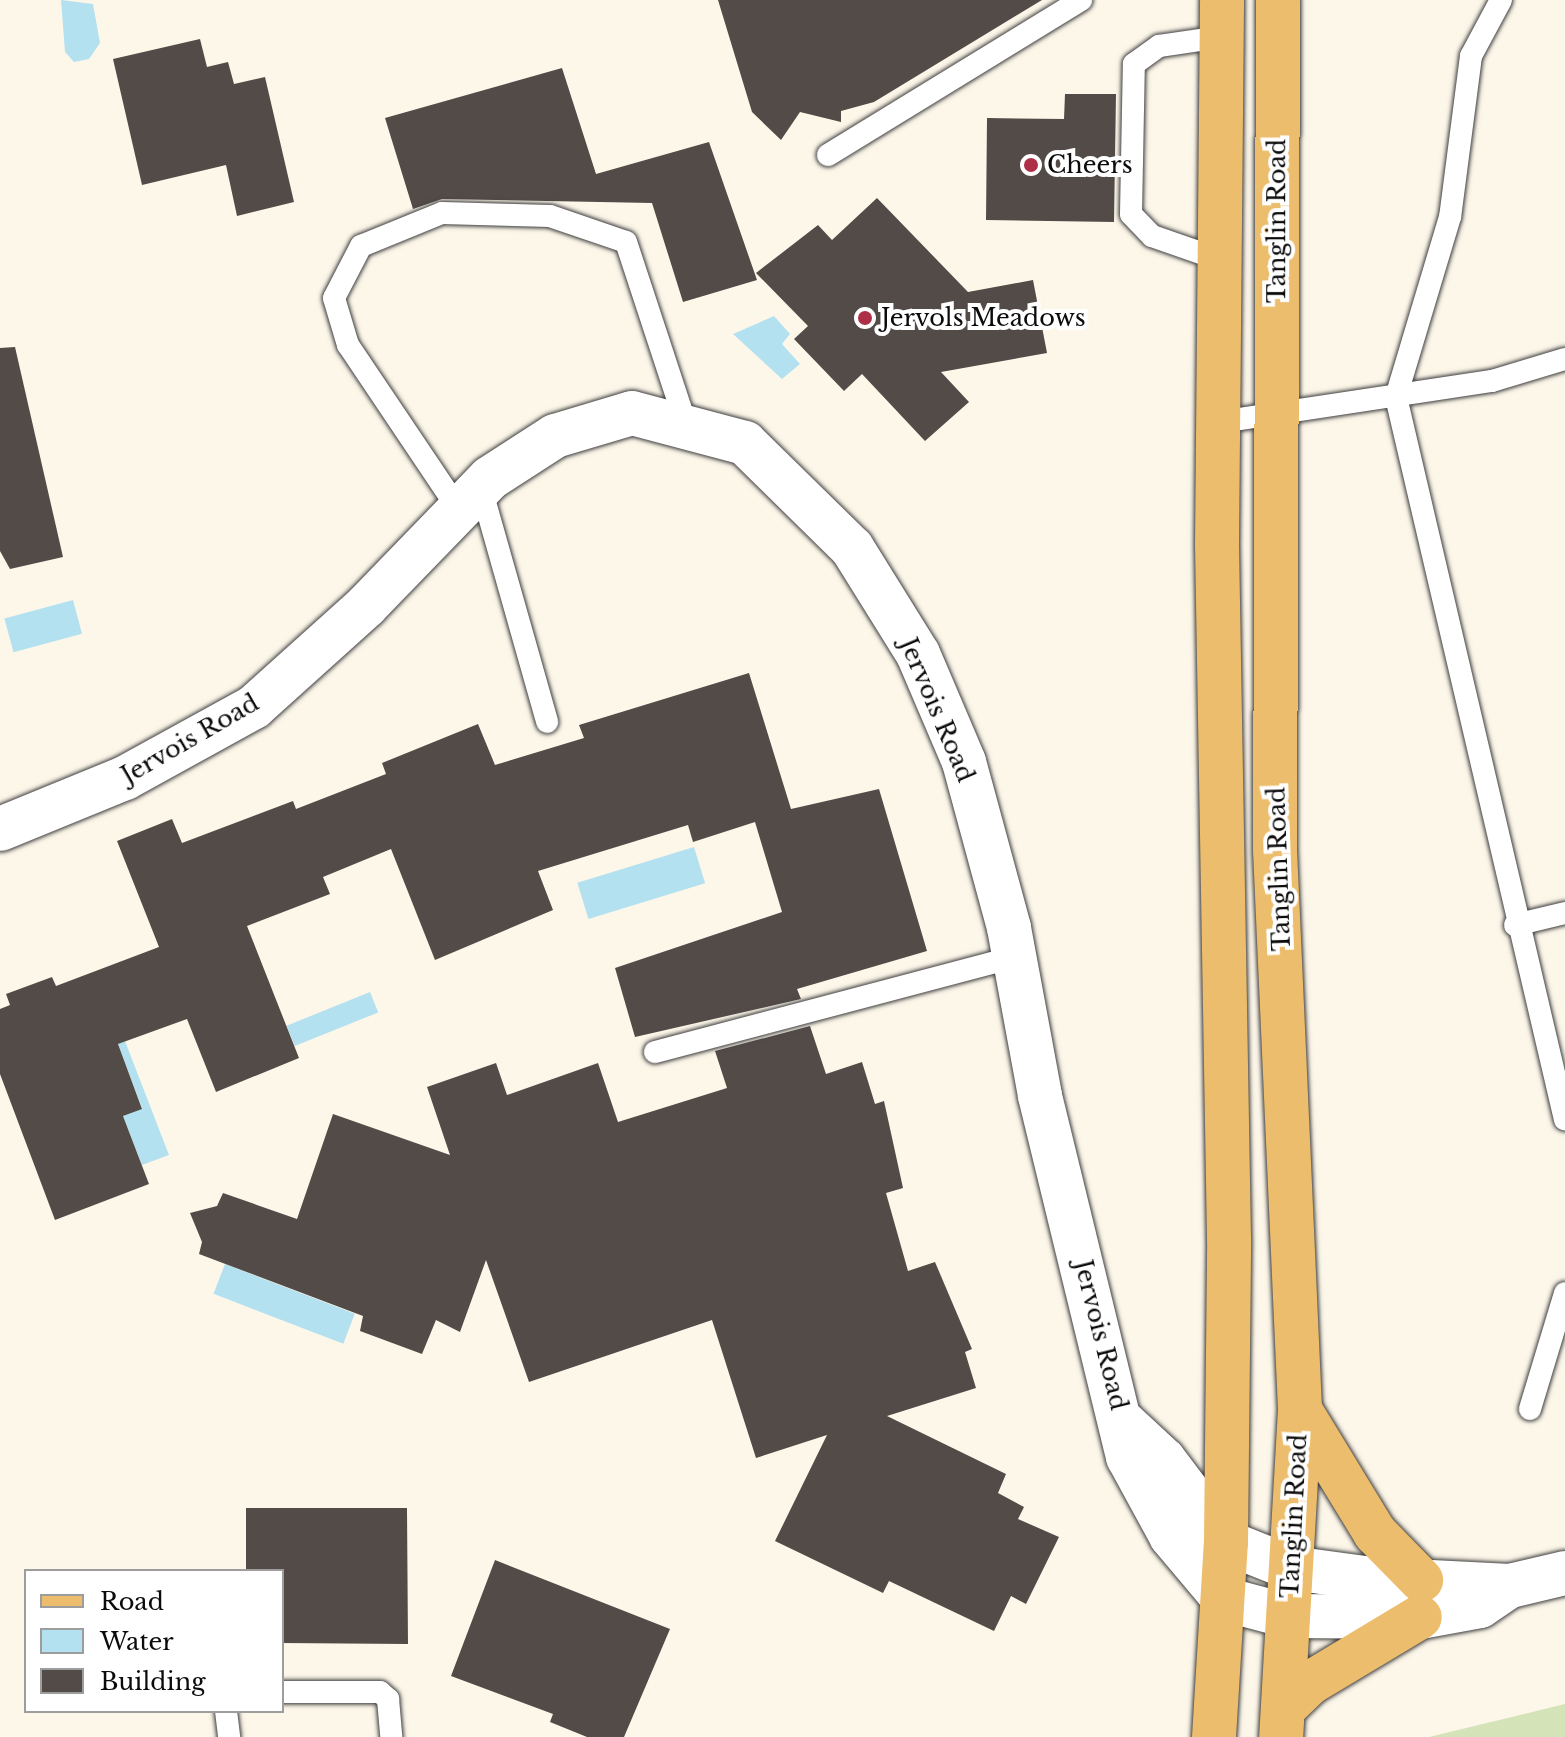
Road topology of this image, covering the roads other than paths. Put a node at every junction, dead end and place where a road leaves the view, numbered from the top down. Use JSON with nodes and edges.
{"nodes":[{"id":1,"x":1081,"y":0,"type":"edge"},
{"id":2,"x":1278,"y":0,"type":"edge"},
{"id":3,"x":1501,"y":0,"type":"edge"},
{"id":4,"x":1222,"y":19,"type":"edge"},
{"id":5,"x":828,"y":155,"type":"dead end"},
{"id":6,"x":1221,"y":260,"type":"junction"},
{"id":7,"x":1565,"y":359,"type":"edge"},
{"id":8,"x":1396,"y":397,"type":"junction"},
{"id":9,"x":1276,"y":415,"type":"junction"},
{"id":10,"x":1220,"y":422,"type":"junction"},
{"id":11,"x":687,"y":428,"type":"junction"},
{"id":12,"x":470,"y":499,"type":"junction"},
{"id":13,"x":547,"y":722,"type":"dead end"},
{"id":14,"x":0,"y":829,"type":"edge"},
{"id":15,"x":1565,"y":913,"type":"edge"},
{"id":16,"x":1515,"y":925,"type":"junction"},
{"id":17,"x":1015,"y":957,"type":"junction"},
{"id":18,"x":655,"y":1052,"type":"dead end"},
{"id":19,"x":1565,"y":1120,"type":"edge"},
{"id":20,"x":1565,"y":1293,"type":"edge"},
{"id":21,"x":1530,"y":1409,"type":"dead end"},
{"id":22,"x":1300,"y":1410,"type":"junction"},
{"id":23,"x":1124,"y":1423,"type":"junction"},
{"id":24,"x":1226,"y":1542,"type":"junction"},
{"id":25,"x":1291,"y":1568,"type":"junction"},
{"id":26,"x":1565,"y":1573,"type":"edge"},
{"id":27,"x":1421,"y":1598,"type":"junction"},
{"id":28,"x":1224,"y":1599,"type":"junction"},
{"id":29,"x":1288,"y":1616,"type":"junction"},
{"id":30,"x":284,"y":1692,"type":"edge"},
{"id":31,"x":226,"y":1713,"type":"edge"},
{"id":32,"x":1284,"y":1722,"type":"edge"},
{"id":33,"x":229,"y":1737,"type":"edge"},
{"id":34,"x":391,"y":1737,"type":"edge"},
{"id":35,"x":1214,"y":1737,"type":"edge"}],
"edges":[{"from":1,"to":5,"type":"lane"},
{"from":2,"to":9,"type":"main road","name":"Tanglin Road"},
{"from":3,"to":8,"type":"lane"},
{"from":4,"to":6,"type":"main road"},
{"from":4,"to":6,"type":"lane"},
{"from":6,"to":10,"type":"main road"},
{"from":7,"to":8,"type":"lane"},
{"from":8,"to":9,"type":"lane"},
{"from":8,"to":16,"type":"lane"},
{"from":9,"to":10,"type":"lane"},
{"from":9,"to":22,"type":"main road","name":"Tanglin Road"},
{"from":10,"to":24,"type":"main road"},
{"from":11,"to":12,"type":"street","name":"Jervois Road"},
{"from":11,"to":12,"type":"lane"},
{"from":11,"to":17,"type":"street","name":"Jervois Road"},
{"from":12,"to":13,"type":"lane"},
{"from":12,"to":14,"type":"street","name":"Jervois Road"},
{"from":15,"to":16,"type":"lane"},
{"from":16,"to":19,"type":"lane"},
{"from":17,"to":18,"type":"lane"},
{"from":17,"to":23,"type":"street","name":"Jervois Road"},
{"from":20,"to":21,"type":"lane"},
{"from":22,"to":25,"type":"main road","name":"Tanglin Road"},
{"from":22,"to":27,"type":"main road"},
{"from":23,"to":24,"type":"street","name":"Jervois Road"},
{"from":23,"to":28,"type":"street","name":"Jervois Road"},
{"from":24,"to":25,"type":"street"},
{"from":24,"to":28,"type":"main road"},
{"from":25,"to":27,"type":"street"},
{"from":25,"to":29,"type":"main road","name":"Tanglin Road"},
{"from":26,"to":27,"type":"street"},
{"from":27,"to":29,"type":"street"},
{"from":27,"to":32,"type":"main road"},
{"from":28,"to":29,"type":"street"},
{"from":28,"to":35,"type":"main road"},
{"from":29,"to":32,"type":"main road","name":"Tanglin Road"},
{"from":30,"to":34,"type":"lane"},
{"from":31,"to":33,"type":"lane"}]}
